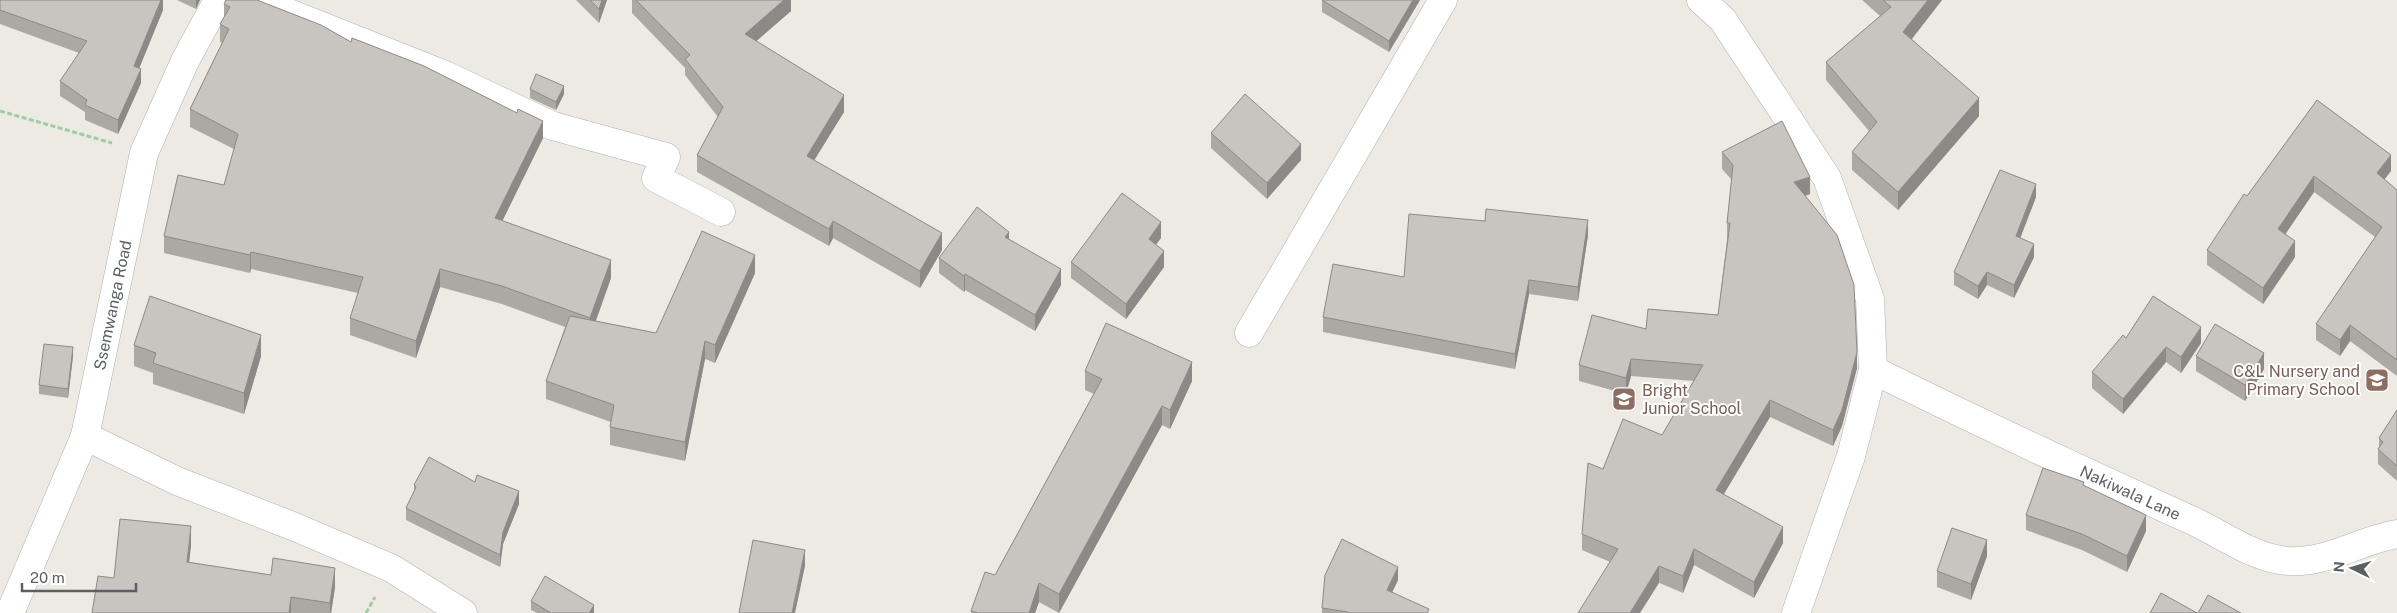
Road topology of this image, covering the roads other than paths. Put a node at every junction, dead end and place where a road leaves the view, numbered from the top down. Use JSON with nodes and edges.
{"nodes":[{"id":1,"x":218,"y":0,"type":"edge"},
{"id":2,"x":256,"y":0,"type":"edge"},
{"id":3,"x":1443,"y":0,"type":"edge"},
{"id":4,"x":1701,"y":0,"type":"edge"},
{"id":5,"x":721,"y":212,"type":"dead end"},
{"id":6,"x":1248,"y":333,"type":"dead end"},
{"id":7,"x":1873,"y":370,"type":"junction"},
{"id":8,"x":85,"y":436,"type":"junction"},
{"id":9,"x":2397,"y":534,"type":"edge"},
{"id":10,"x":10,"y":613,"type":"edge"},
{"id":11,"x":463,"y":613,"type":"edge"},
{"id":12,"x":1796,"y":613,"type":"edge"}],
"edges":[{"from":1,"to":8,"type":"street","name":"Ssemwanga Road"},
{"from":2,"to":5,"type":"street"},
{"from":3,"to":6,"type":"street"},
{"from":4,"to":7,"type":"street"},
{"from":7,"to":9,"type":"street","name":"Nakiwala Lane"},
{"from":7,"to":12,"type":"street"},
{"from":8,"to":10,"type":"street","name":"Ssemwanga Road"},
{"from":8,"to":11,"type":"street"}]}
